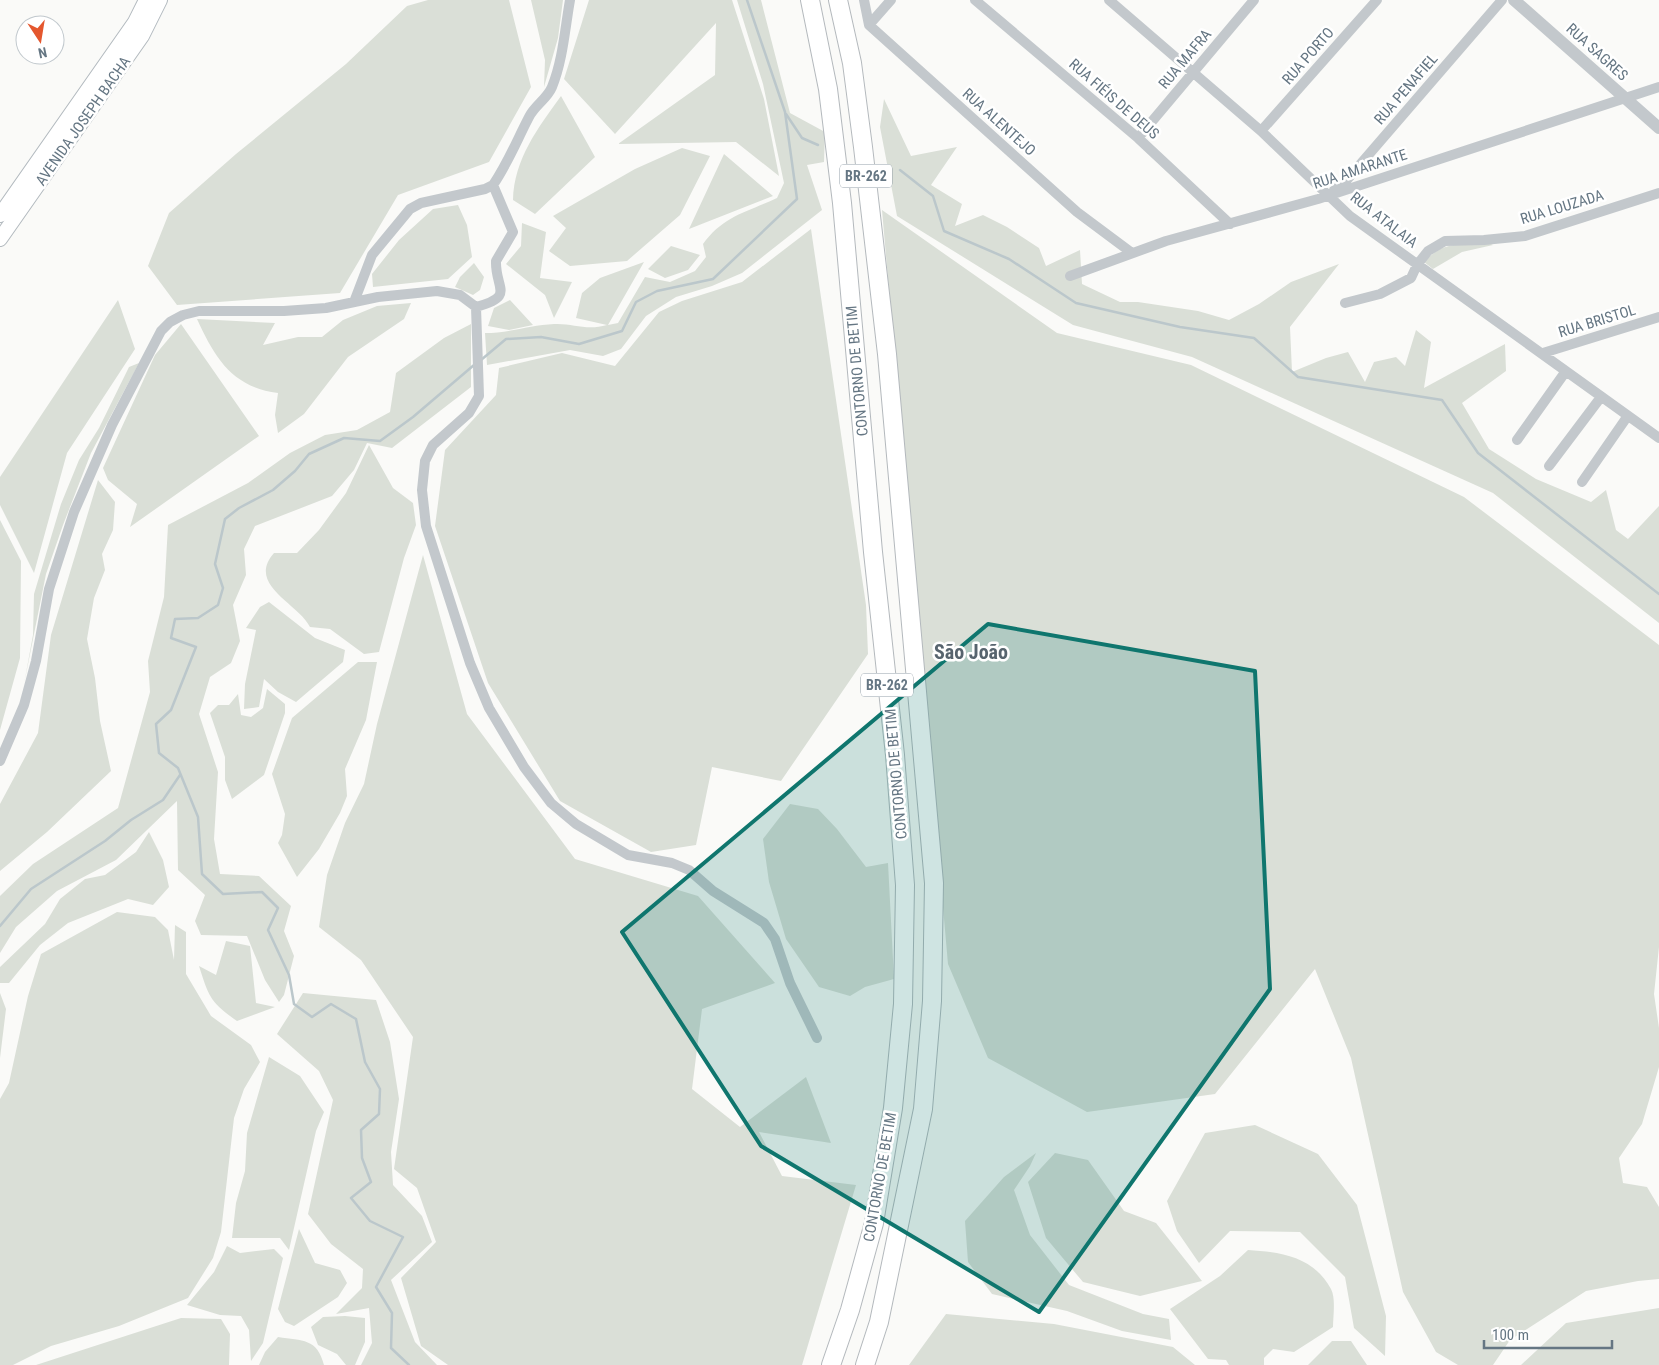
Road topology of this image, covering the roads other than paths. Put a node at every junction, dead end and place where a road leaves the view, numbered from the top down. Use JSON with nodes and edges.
{"nodes":[{"id":1,"x":146,"y":0,"type":"edge"},
{"id":2,"x":160,"y":0,"type":"edge"},
{"id":3,"x":570,"y":0,"type":"edge"},
{"id":4,"x":810,"y":0,"type":"edge"},
{"id":5,"x":838,"y":0,"type":"edge"},
{"id":6,"x":864,"y":0,"type":"edge"},
{"id":7,"x":891,"y":0,"type":"edge"},
{"id":8,"x":975,"y":0,"type":"edge"},
{"id":9,"x":1109,"y":0,"type":"edge"},
{"id":10,"x":1377,"y":0,"type":"edge"},
{"id":11,"x":1502,"y":0,"type":"edge"},
{"id":12,"x":1514,"y":0,"type":"edge"},
{"id":13,"x":1249,"y":2,"type":"edge"},
{"id":14,"x":869,"y":24,"type":"junction"},
{"id":15,"x":1193,"y":73,"type":"junction"},
{"id":16,"x":1659,"y":86,"type":"edge"},
{"id":17,"x":1624,"y":98,"type":"junction"},
{"id":18,"x":1659,"y":128,"type":"edge"},
{"id":19,"x":1261,"y":131,"type":"junction"},
{"id":20,"x":1138,"y":138,"type":"junction"},
{"id":21,"x":493,"y":185,"type":"junction"},
{"id":22,"x":1659,"y":192,"type":"edge"},
{"id":23,"x":1330,"y":194,"type":"junction"},
{"id":24,"x":0,"y":215,"type":"edge"},
{"id":25,"x":1230,"y":224,"type":"junction"},
{"id":26,"x":0,"y":239,"type":"edge"},
{"id":27,"x":1132,"y":253,"type":"junction"},
{"id":28,"x":1417,"y":265,"type":"junction"},
{"id":29,"x":1070,"y":276,"type":"dead end"},
{"id":30,"x":354,"y":302,"type":"junction"},
{"id":31,"x":1345,"y":303,"type":"dead end"},
{"id":32,"x":476,"y":306,"type":"junction"},
{"id":33,"x":1659,"y":317,"type":"edge"},
{"id":34,"x":1543,"y":353,"type":"junction"},
{"id":35,"x":1566,"y":371,"type":"junction"},
{"id":36,"x":1601,"y":397,"type":"junction"},
{"id":37,"x":1627,"y":416,"type":"junction"},
{"id":38,"x":1659,"y":438,"type":"edge"},
{"id":39,"x":1517,"y":440,"type":"dead end"},
{"id":40,"x":1549,"y":466,"type":"dead end"},
{"id":41,"x":1582,"y":482,"type":"dead end"},
{"id":42,"x":0,"y":761,"type":"edge"},
{"id":43,"x":817,"y":1038,"type":"dead end"},
{"id":44,"x":831,"y":1365,"type":"edge"},
{"id":45,"x":865,"y":1365,"type":"edge"}],
"edges":[{"from":1,"to":24,"type":"main road","name":"AVENIDA JOSEPH BACHA"},
{"from":2,"to":26,"type":"main road","name":"AVENIDA JOSEPH BACHA"},
{"from":3,"to":21,"type":"street"},
{"from":4,"to":44,"type":"highway","name":"CONTORNO DE BETIM","number":"BR-262"},
{"from":5,"to":45,"type":"highway","name":"CONTORNO DE BETIM","number":"BR-262"},
{"from":6,"to":14,"type":"street"},
{"from":7,"to":14,"type":"street"},
{"from":8,"to":20,"type":"street","name":"RUA FIÉIS DE DEUS"},
{"from":9,"to":15,"type":"street","name":"RUA ATALAIA"},
{"from":10,"to":19,"type":"street","name":"RUA PORTO"},
{"from":11,"to":23,"type":"street","name":"RUA PENAFIEL"},
{"from":12,"to":17,"type":"street","name":"RUA SAGRES"},
{"from":13,"to":15,"type":"street","name":"RUA MAFRA"},
{"from":14,"to":27,"type":"street","name":"RUA ALENTEJO"},
{"from":15,"to":19,"type":"street","name":"RUA ATALAIA"},
{"from":15,"to":20,"type":"street","name":"RUA MAFRA"},
{"from":16,"to":17,"type":"street","name":"RUA AMARANTE"},
{"from":17,"to":18,"type":"street","name":"RUA SAGRES"},
{"from":17,"to":23,"type":"street","name":"RUA AMARANTE"},
{"from":19,"to":23,"type":"street","name":"RUA ATALAIA"},
{"from":20,"to":25,"type":"street","name":"RUA FIÉIS DE DEUS"},
{"from":21,"to":30,"type":"street"},
{"from":21,"to":32,"type":"street"},
{"from":22,"to":28,"type":"street","name":"RUA LOUZADA"},
{"from":23,"to":25,"type":"street","name":"RUA AMARANTE"},
{"from":23,"to":28,"type":"street","name":"RUA ATALAIA"},
{"from":25,"to":27,"type":"street","name":"RUA AMARANTE"},
{"from":27,"to":29,"type":"street","name":"RUA AMARANTE"},
{"from":28,"to":31,"type":"street","name":"RUA LOUZADA"},
{"from":28,"to":34,"type":"street","name":"RUA ATALAIA"},
{"from":30,"to":32,"type":"street"},
{"from":30,"to":42,"type":"street"},
{"from":32,"to":43,"type":"street"},
{"from":33,"to":34,"type":"street","name":"RUA BRISTOL"},
{"from":34,"to":35,"type":"street","name":"RUA ATALAIA"},
{"from":35,"to":36,"type":"street","name":"RUA ATALAIA"},
{"from":35,"to":39,"type":"street"},
{"from":36,"to":37,"type":"street","name":"RUA ATALAIA"},
{"from":36,"to":40,"type":"street"},
{"from":37,"to":38,"type":"street","name":"RUA ATALAIA"},
{"from":37,"to":41,"type":"street"}]}
